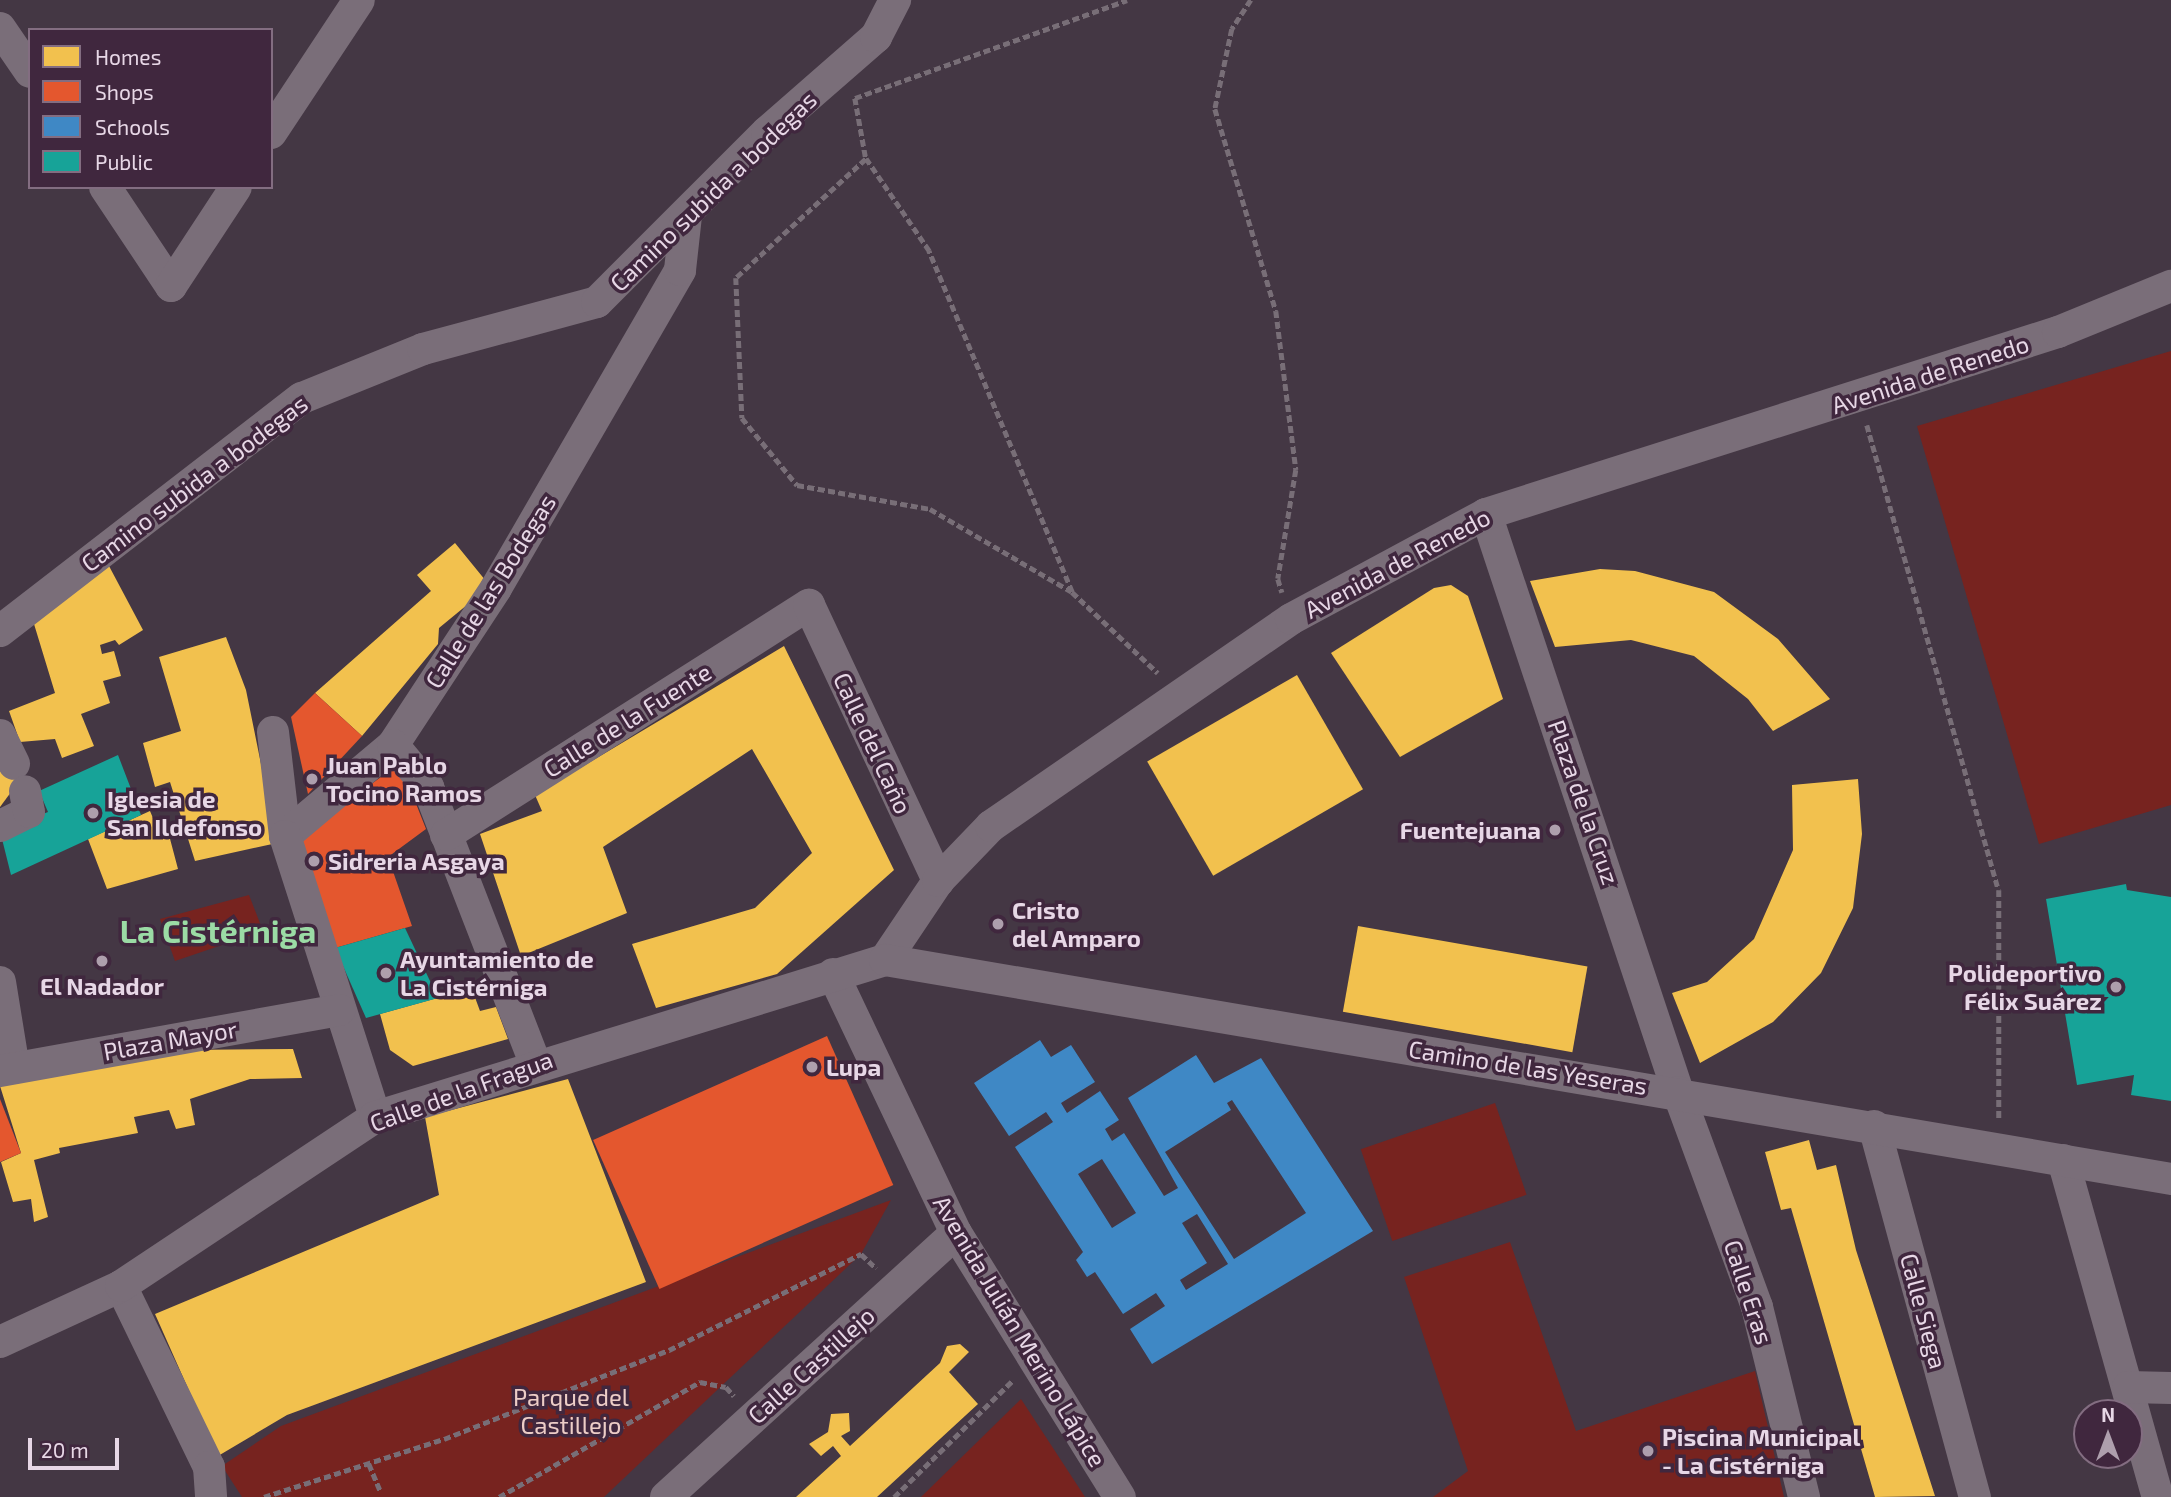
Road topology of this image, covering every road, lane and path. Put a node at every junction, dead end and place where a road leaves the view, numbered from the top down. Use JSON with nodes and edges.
{"nodes":[{"id":1,"x":359,"y":0,"type":"edge"},
{"id":2,"x":894,"y":0,"type":"edge"},
{"id":3,"x":1127,"y":0,"type":"edge"},
{"id":4,"x":1251,"y":0,"type":"edge"},
{"id":5,"x":0,"y":28,"type":"edge"},
{"id":6,"x":28,"y":69,"type":"edge"},
{"id":7,"x":855,"y":98,"type":"junction"},
{"id":8,"x":843,"y":103,"type":"dead end"},
{"id":9,"x":273,"y":130,"type":"edge"},
{"id":10,"x":866,"y":159,"type":"junction"},
{"id":11,"x":106,"y":189,"type":"edge"},
{"id":12,"x":235,"y":189,"type":"edge"},
{"id":13,"x":686,"y":216,"type":"junction"},
{"id":14,"x":2171,"y":286,"type":"edge"},
{"id":15,"x":1859,"y":397,"type":"junction"},
{"id":16,"x":1486,"y":514,"type":"junction"},
{"id":17,"x":1072,"y":592,"type":"junction"},
{"id":18,"x":808,"y":606,"type":"joint"},
{"id":19,"x":1291,"y":619,"type":"junction"},
{"id":20,"x":0,"y":631,"type":"edge"},
{"id":21,"x":1181,"y":695,"type":"junction"},
{"id":22,"x":273,"y":732,"type":"dead end"},
{"id":23,"x":0,"y":735,"type":"edge"},
{"id":24,"x":393,"y":745,"type":"junction"},
{"id":25,"x":0,"y":826,"type":"edge"},
{"id":26,"x":446,"y":835,"type":"junction"},
{"id":27,"x":285,"y":836,"type":"junction"},
{"id":28,"x":937,"y":881,"type":"junction"},
{"id":29,"x":885,"y":960,"type":"junction"},
{"id":30,"x":833,"y":974,"type":"junction"},
{"id":31,"x":0,"y":982,"type":"edge"},
{"id":32,"x":340,"y":1010,"type":"junction"},
{"id":33,"x":535,"y":1063,"type":"junction"},
{"id":34,"x":7,"y":1069,"type":"edge"},
{"id":35,"x":1678,"y":1092,"type":"junction"},
{"id":36,"x":375,"y":1117,"type":"junction"},
{"id":37,"x":1874,"y":1126,"type":"junction"},
{"id":38,"x":1988,"y":1145,"type":"junction"},
{"id":39,"x":2063,"y":1160,"type":"junction"},
{"id":40,"x":2171,"y":1180,"type":"edge"},
{"id":41,"x":956,"y":1233,"type":"junction"},
{"id":42,"x":121,"y":1286,"type":"junction"},
{"id":43,"x":897,"y":1287,"type":"junction"},
{"id":44,"x":0,"y":1342,"type":"edge"},
{"id":45,"x":1035,"y":1361,"type":"junction"},
{"id":46,"x":2128,"y":1387,"type":"junction"},
{"id":47,"x":2171,"y":1388,"type":"edge"},
{"id":48,"x":754,"y":1418,"type":"junction"},
{"id":49,"x":369,"y":1464,"type":"junction"},
{"id":50,"x":381,"y":1492,"type":"dead end"},
{"id":51,"x":211,"y":1497,"type":"edge"},
{"id":52,"x":264,"y":1497,"type":"edge"},
{"id":53,"x":499,"y":1497,"type":"edge"},
{"id":54,"x":666,"y":1497,"type":"edge"},
{"id":55,"x":894,"y":1497,"type":"edge"},
{"id":56,"x":1120,"y":1497,"type":"edge"},
{"id":57,"x":1804,"y":1497,"type":"edge"},
{"id":58,"x":1975,"y":1497,"type":"edge"},
{"id":59,"x":2158,"y":1497,"type":"edge"}],
"edges":[{"from":1,"to":9,"type":"street"},
{"from":2,"to":13,"type":"street","name":"Camino subida a bodegas"},
{"from":3,"to":7,"type":"path"},
{"from":4,"to":19,"type":"path"},
{"from":5,"to":6,"type":"street"},
{"from":7,"to":8,"type":"path"},
{"from":7,"to":10,"type":"path"},
{"from":10,"to":17,"type":"path"},
{"from":10,"to":17,"type":"path"},
{"from":11,"to":12,"type":"street"},
{"from":13,"to":20,"type":"street","name":"Camino subida a bodegas"},
{"from":13,"to":24,"type":"street","name":"Calle de las Bodegas"},
{"from":14,"to":15,"type":"street","name":"Avenida de Renedo"},
{"from":15,"to":16,"type":"street","name":"Avenida de Renedo"},
{"from":15,"to":38,"type":"path"},
{"from":16,"to":19,"type":"street","name":"Avenida de Renedo"},
{"from":16,"to":35,"type":"street","name":"Plaza de la Cruz"},
{"from":17,"to":21,"type":"path"},
{"from":18,"to":26,"type":"street","name":"Calle de la Fuente"},
{"from":18,"to":28,"type":"street","name":"Calle del Caño"},
{"from":19,"to":21,"type":"street","name":"Avenida de Renedo"},
{"from":21,"to":28,"type":"street","name":"Avenida de Renedo"},
{"from":22,"to":27,"type":"street"},
{"from":23,"to":25,"type":"street"},
{"from":24,"to":26,"type":"street"},
{"from":24,"to":27,"type":"street","name":"Calle de las Bodegas"},
{"from":26,"to":33,"type":"street"},
{"from":27,"to":32,"type":"street"},
{"from":28,"to":29,"type":"street","name":"Avenida de Renedo"},
{"from":29,"to":30,"type":"street","name":"Calle de la Fragua"},
{"from":29,"to":35,"type":"street","name":"Camino de las Yeseras"},
{"from":30,"to":33,"type":"street","name":"Calle de la Fragua"},
{"from":30,"to":41,"type":"street","name":"Avenida Julián Merino Lápice"},
{"from":31,"to":34,"type":"street"},
{"from":32,"to":34,"type":"street","name":"Plaza Mayor"},
{"from":32,"to":36,"type":"street"},
{"from":33,"to":36,"type":"street","name":"Calle de la Fragua"},
{"from":35,"to":37,"type":"street","name":"Camino de las Yeseras"},
{"from":35,"to":57,"type":"street","name":"Calle Eras"},
{"from":36,"to":42,"type":"street","name":"Calle de la Fragua"},
{"from":37,"to":38,"type":"street","name":"Camino de las Yeseras"},
{"from":37,"to":58,"type":"street","name":"Calle Siega"},
{"from":38,"to":39,"type":"street","name":"Camino de las Yeseras"},
{"from":39,"to":40,"type":"street","name":"Camino de las Yeseras"},
{"from":39,"to":46,"type":"street"},
{"from":41,"to":43,"type":"street","name":"Calle Castillejo"},
{"from":41,"to":45,"type":"street","name":"Avenida Julián Merino Lápice"},
{"from":42,"to":44,"type":"street","name":"Calle de la Fragua"},
{"from":42,"to":51,"type":"street"},
{"from":43,"to":48,"type":"street","name":"Calle Castillejo"},
{"from":43,"to":49,"type":"path"},
{"from":45,"to":55,"type":"path"},
{"from":45,"to":56,"type":"street","name":"Avenida Julián Merino Lápice"},
{"from":46,"to":47,"type":"street"},
{"from":46,"to":59,"type":"street"},
{"from":48,"to":53,"type":"path"},
{"from":48,"to":54,"type":"street","name":"Calle Castillejo"},
{"from":49,"to":50,"type":"path"},
{"from":49,"to":52,"type":"path"}]}
